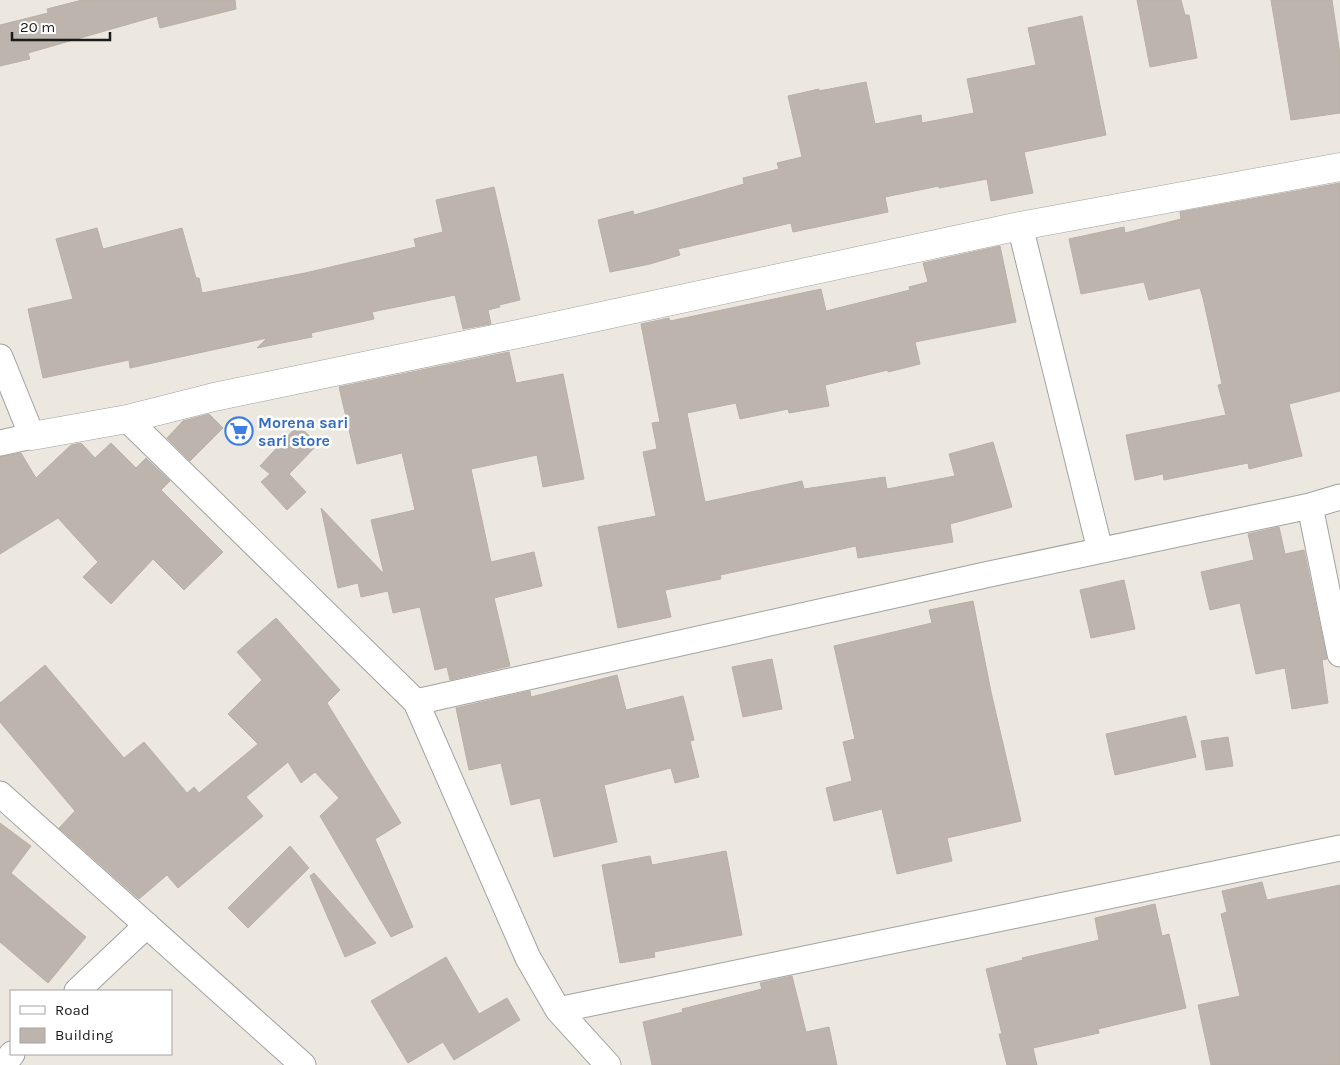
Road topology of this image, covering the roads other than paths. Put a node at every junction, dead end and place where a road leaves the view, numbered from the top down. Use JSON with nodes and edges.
{"nodes":[{"id":1,"x":1340,"y":167,"type":"edge"},
{"id":2,"x":1020,"y":226,"type":"junction"},
{"id":3,"x":0,"y":357,"type":"edge"},
{"id":4,"x":127,"y":419,"type":"junction"},
{"id":5,"x":32,"y":436,"type":"junction"},
{"id":6,"x":0,"y":443,"type":"edge"},
{"id":7,"x":1340,"y":498,"type":"edge"},
{"id":8,"x":1310,"y":506,"type":"junction"},
{"id":9,"x":1100,"y":550,"type":"junction"},
{"id":10,"x":1340,"y":654,"type":"edge"},
{"id":11,"x":416,"y":702,"type":"junction"},
{"id":12,"x":0,"y":794,"type":"edge"},
{"id":13,"x":1340,"y":848,"type":"edge"},
{"id":14,"x":147,"y":925,"type":"junction"},
{"id":15,"x":78,"y":990,"type":"edge"},
{"id":16,"x":558,"y":1010,"type":"junction"},
{"id":17,"x":11,"y":1055,"type":"edge"},
{"id":18,"x":3,"y":1065,"type":"edge"},
{"id":19,"x":303,"y":1065,"type":"edge"},
{"id":20,"x":608,"y":1065,"type":"edge"}],
"edges":[{"from":1,"to":2,"type":"street"},
{"from":2,"to":4,"type":"street"},
{"from":2,"to":9,"type":"street"},
{"from":3,"to":5,"type":"street"},
{"from":4,"to":5,"type":"street"},
{"from":4,"to":11,"type":"street"},
{"from":5,"to":6,"type":"street"},
{"from":7,"to":8,"type":"street"},
{"from":8,"to":9,"type":"street"},
{"from":8,"to":10,"type":"street"},
{"from":9,"to":11,"type":"street"},
{"from":11,"to":16,"type":"street"},
{"from":12,"to":14,"type":"street"},
{"from":13,"to":16,"type":"street"},
{"from":14,"to":15,"type":"street"},
{"from":14,"to":19,"type":"street"},
{"from":16,"to":20,"type":"street"},
{"from":17,"to":18,"type":"street"}]}
